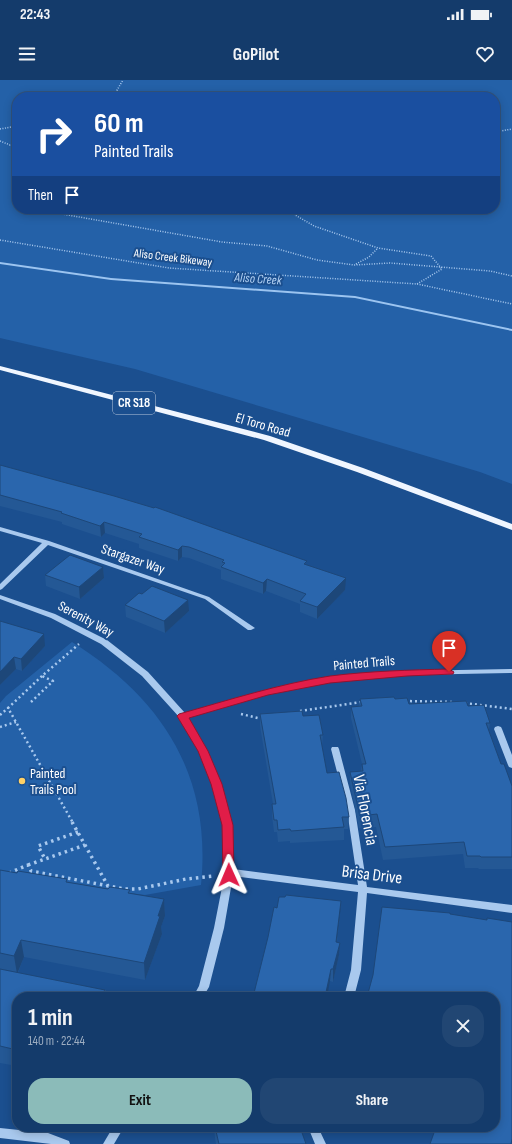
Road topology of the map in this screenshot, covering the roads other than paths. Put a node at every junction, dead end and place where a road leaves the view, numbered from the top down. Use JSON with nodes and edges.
{"nodes":[{"id":1,"x":0,"y":368,"type":"edge"},
{"id":2,"x":512,"y":527,"type":"edge"},
{"id":3,"x":0,"y":529,"type":"edge"},
{"id":4,"x":47,"y":542,"type":"junction"},
{"id":5,"x":0,"y":588,"type":"edge"},
{"id":6,"x":0,"y":597,"type":"edge"},
{"id":7,"x":251,"y":628,"type":"dead end"},
{"id":8,"x":512,"y":671,"type":"edge"},
{"id":9,"x":182,"y":716,"type":"junction"},
{"id":10,"x":498,"y":729,"type":"dead end"},
{"id":11,"x":335,"y":749,"type":"dead end"},
{"id":12,"x":512,"y":765,"type":"edge"},
{"id":13,"x":229,"y":873,"type":"junction"},
{"id":14,"x":363,"y":890,"type":"junction"},
{"id":15,"x":512,"y":909,"type":"edge"},
{"id":16,"x":86,"y":991,"type":"edge"},
{"id":17,"x":91,"y":992,"type":"edge"},
{"id":18,"x":201,"y":992,"type":"edge"},
{"id":19,"x":350,"y":992,"type":"edge"},
{"id":20,"x":116,"y":1132,"type":"edge"},
{"id":21,"x":315,"y":1132,"type":"edge"},
{"id":22,"x":0,"y":1133,"type":"edge"},
{"id":23,"x":65,"y":1144,"type":"edge"},
{"id":24,"x":108,"y":1144,"type":"edge"},
{"id":25,"x":322,"y":1144,"type":"edge"}],
"edges":[{"from":1,"to":2,"type":"main road","name":"El Toro Road","number":"CR S18"},
{"from":3,"to":4,"type":"street","name":"Stargazer Way"},
{"from":4,"to":5,"type":"street"},
{"from":4,"to":7,"type":"street","name":"Stargazer Way"},
{"from":6,"to":9,"type":"street","name":"Serenity Way"},
{"from":8,"to":9,"type":"street","name":"Painted Trails"},
{"from":9,"to":13,"type":"street"},
{"from":10,"to":12,"type":"street"},
{"from":11,"to":14,"type":"street","name":"Via Florencia"},
{"from":13,"to":14,"type":"street","name":"Brisa Drive"},
{"from":13,"to":18,"type":"street"},
{"from":14,"to":15,"type":"street","name":"Brisa Drive"},
{"from":14,"to":19,"type":"street","name":"Via Florencia"},
{"from":16,"to":17,"type":"street"},
{"from":20,"to":24,"type":"street"},
{"from":21,"to":25,"type":"street"},
{"from":22,"to":23,"type":"street"}]}
